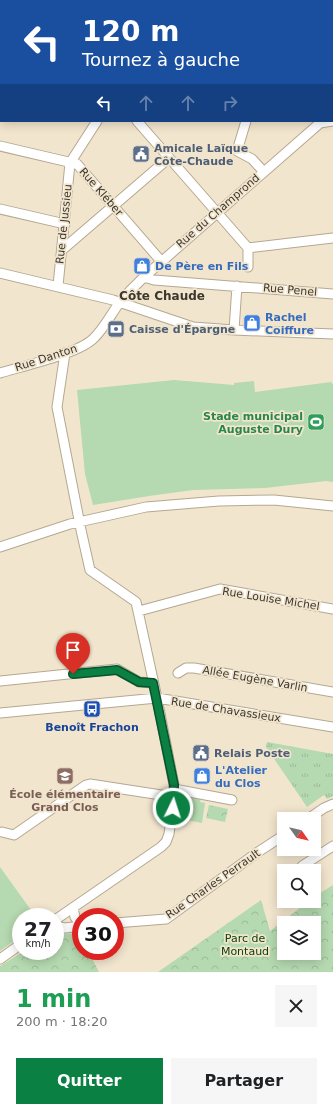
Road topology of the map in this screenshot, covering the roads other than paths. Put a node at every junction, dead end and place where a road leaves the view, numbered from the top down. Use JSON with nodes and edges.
{"nodes":[{"id":1,"x":96,"y":122,"type":"edge"},
{"id":2,"x":138,"y":122,"type":"edge"},
{"id":3,"x":246,"y":122,"type":"edge"},
{"id":4,"x":320,"y":122,"type":"edge"},
{"id":5,"x":0,"y":146,"type":"edge"},
{"id":6,"x":169,"y":158,"type":"junction"},
{"id":7,"x":70,"y":163,"type":"junction"},
{"id":8,"x":263,"y":171,"type":"junction"},
{"id":9,"x":113,"y":206,"type":"junction"},
{"id":10,"x":0,"y":209,"type":"edge"},
{"id":11,"x":218,"y":212,"type":"junction"},
{"id":12,"x":65,"y":224,"type":"junction"},
{"id":13,"x":333,"y":238,"type":"edge"},
{"id":14,"x":248,"y":248,"type":"junction"},
{"id":15,"x":62,"y":250,"type":"junction"},
{"id":16,"x":161,"y":261,"type":"junction"},
{"id":17,"x":248,"y":267,"type":"dead end"},
{"id":18,"x":0,"y":273,"type":"edge"},
{"id":19,"x":144,"y":277,"type":"junction"},
{"id":20,"x":58,"y":286,"type":"junction"},
{"id":21,"x":237,"y":286,"type":"junction"},
{"id":22,"x":333,"y":294,"type":"edge"},
{"id":23,"x":120,"y":302,"type":"junction"},
{"id":24,"x":234,"y":330,"type":"junction"},
{"id":25,"x":333,"y":334,"type":"edge"},
{"id":26,"x":65,"y":353,"type":"junction"},
{"id":27,"x":0,"y":373,"type":"edge"},
{"id":28,"x":333,"y":506,"type":"edge"},
{"id":29,"x":79,"y":522,"type":"junction"},
{"id":30,"x":0,"y":547,"type":"edge"},
{"id":31,"x":333,"y":609,"type":"edge"},
{"id":32,"x":139,"y":611,"type":"junction"},
{"id":33,"x":178,"y":673,"type":"dead end"},
{"id":34,"x":0,"y":681,"type":"edge"},
{"id":35,"x":153,"y":683,"type":"junction"},
{"id":36,"x":333,"y":692,"type":"edge"},
{"id":37,"x":157,"y":698,"type":"junction"},
{"id":38,"x":0,"y":713,"type":"edge"},
{"id":39,"x":333,"y":727,"type":"edge"},
{"id":40,"x":174,"y":793,"type":"junction"},
{"id":41,"x":232,"y":800,"type":"dead end"},
{"id":42,"x":333,"y":804,"type":"edge"},
{"id":43,"x":318,"y":812,"type":"edge"},
{"id":44,"x":2,"y":832,"type":"dead end"},
{"id":45,"x":277,"y":840,"type":"edge"},
{"id":46,"x":333,"y":846,"type":"edge"},
{"id":47,"x":305,"y":864,"type":"edge"},
{"id":48,"x":73,"y":908,"type":"edge"},
{"id":49,"x":124,"y":923,"type":"edge"},
{"id":50,"x":12,"y":950,"type":"edge"},
{"id":51,"x":0,"y":959,"type":"edge"}],
"edges":[{"from":1,"to":7,"type":"street","name":"Rue de Jussieu"},
{"from":2,"to":6,"type":"street"},
{"from":3,"to":8,"type":"street"},
{"from":4,"to":8,"type":"street","name":"Rue du Champrond"},
{"from":5,"to":7,"type":"street","name":"Rue Kléber"},
{"from":6,"to":9,"type":"street"},
{"from":6,"to":11,"type":"street"},
{"from":7,"to":9,"type":"street","name":"Rue Kléber"},
{"from":7,"to":12,"type":"street","name":"Rue de Jussieu"},
{"from":8,"to":11,"type":"street","name":"Rue du Champrond"},
{"from":9,"to":15,"type":"street"},
{"from":9,"to":16,"type":"street","name":"Rue Kléber"},
{"from":10,"to":12,"type":"street"},
{"from":11,"to":14,"type":"street"},
{"from":11,"to":16,"type":"street","name":"Rue du Champrond"},
{"from":12,"to":15,"type":"street","name":"Rue de Jussieu"},
{"from":13,"to":14,"type":"street"},
{"from":14,"to":17,"type":"street"},
{"from":15,"to":20,"type":"street","name":"Rue de Jussieu"},
{"from":16,"to":19,"type":"street","name":"Rue du Champrond"},
{"from":18,"to":20,"type":"street"},
{"from":19,"to":21,"type":"street","name":"Rue Penel"},
{"from":19,"to":23,"type":"street","name":"Rue du Champrond"},
{"from":20,"to":23,"type":"street"},
{"from":21,"to":22,"type":"street","name":"Rue Penel"},
{"from":21,"to":24,"type":"street"},
{"from":23,"to":24,"type":"street"},
{"from":23,"to":26,"type":"street","name":"Rue Danton"},
{"from":24,"to":25,"type":"street"},
{"from":26,"to":27,"type":"street","name":"Rue Danton"},
{"from":26,"to":29,"type":"street"},
{"from":28,"to":29,"type":"street"},
{"from":29,"to":30,"type":"street"},
{"from":29,"to":32,"type":"street"},
{"from":31,"to":32,"type":"street","name":"Rue Louise Michel"},
{"from":32,"to":35,"type":"street"},
{"from":33,"to":36,"type":"street","name":"Allée Eugène Varlin"},
{"from":34,"to":35,"type":"street"},
{"from":35,"to":37,"type":"street"},
{"from":37,"to":38,"type":"street","name":"Rue de Chavassieux"},
{"from":37,"to":39,"type":"street","name":"Rue de Chavassieux"},
{"from":37,"to":40,"type":"street"},
{"from":40,"to":41,"type":"street"},
{"from":40,"to":44,"type":"street"},
{"from":40,"to":48,"type":"street"},
{"from":42,"to":43,"type":"street"},
{"from":45,"to":49,"type":"street","name":"Rue Charles Perrault"},
{"from":46,"to":47,"type":"street"},
{"from":50,"to":51,"type":"street"}]}
